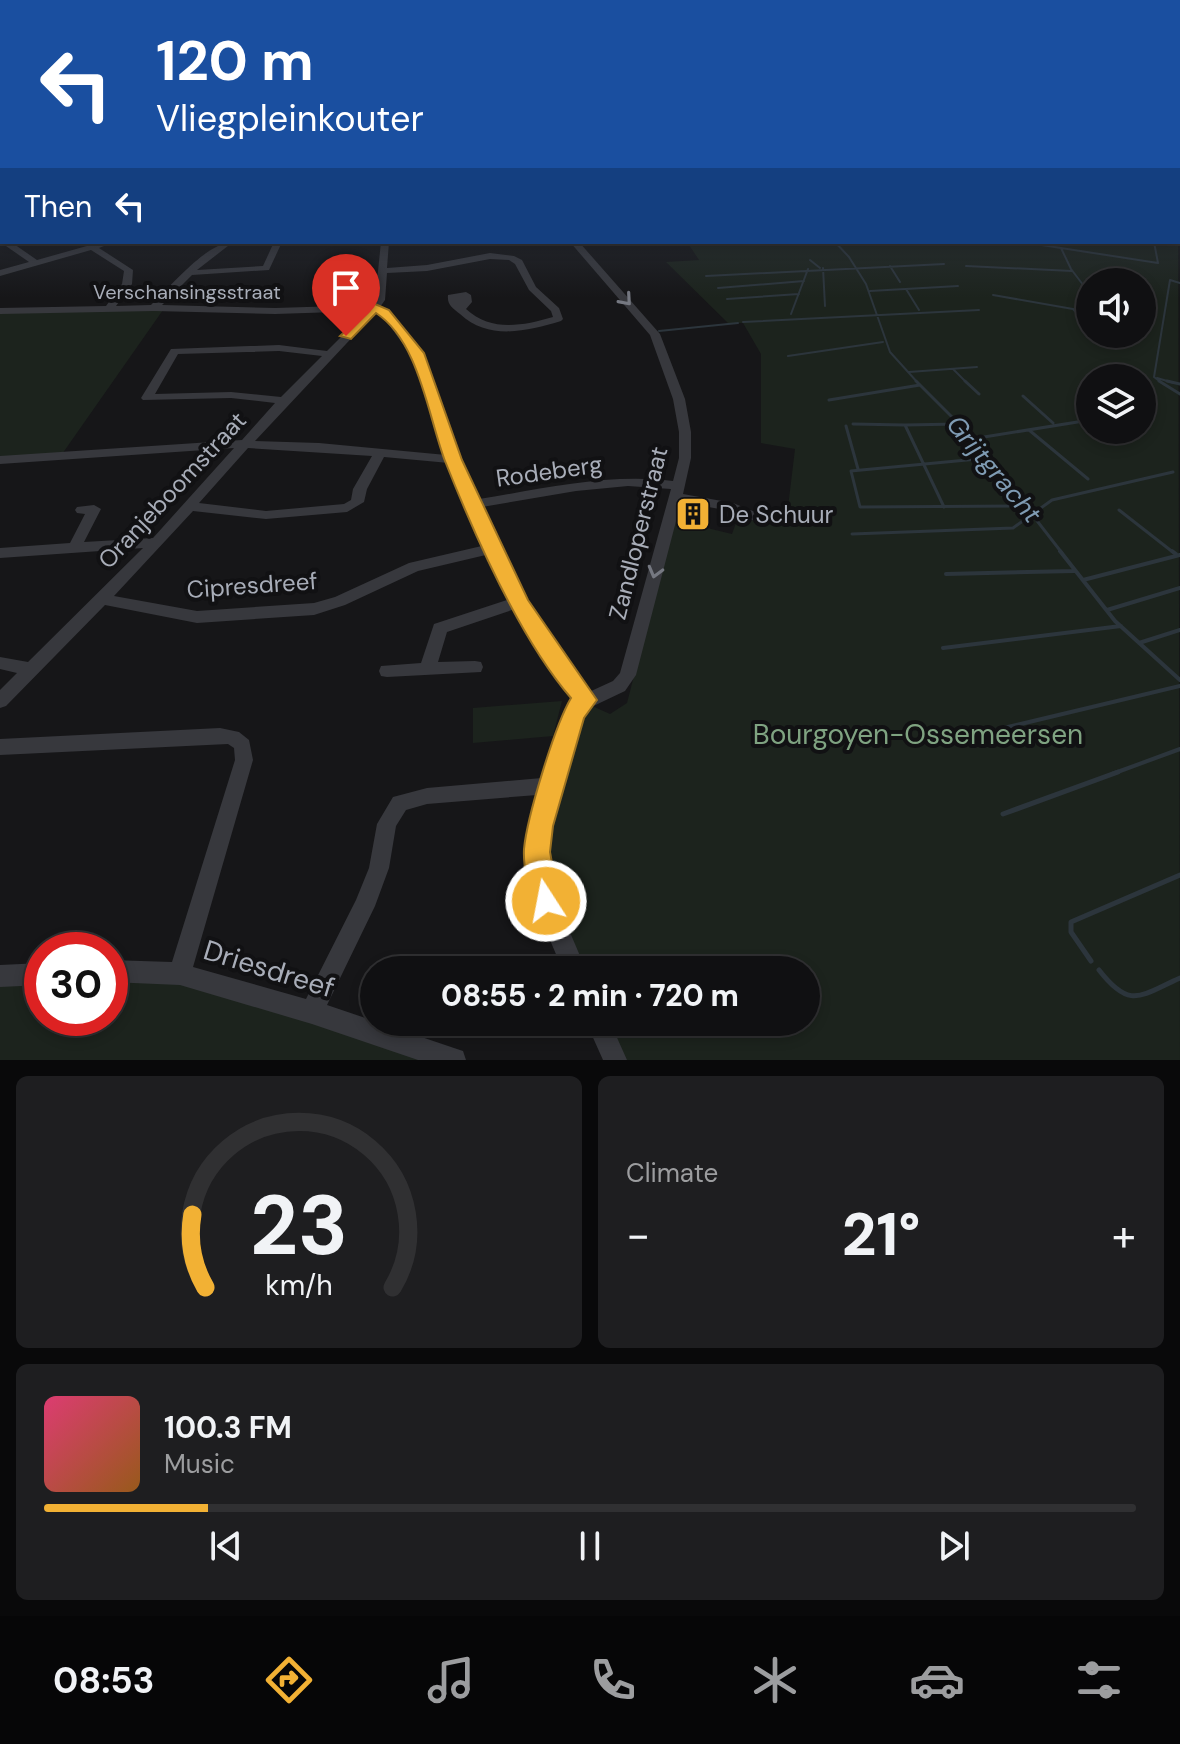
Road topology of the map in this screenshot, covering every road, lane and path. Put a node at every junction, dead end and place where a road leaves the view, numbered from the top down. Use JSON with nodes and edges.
{"nodes":[{"id":1,"x":3,"y":244,"type":"edge"},
{"id":2,"x":103,"y":244,"type":"edge"},
{"id":3,"x":226,"y":244,"type":"edge"},
{"id":4,"x":385,"y":244,"type":"edge"},
{"id":5,"x":580,"y":244,"type":"edge"},
{"id":6,"x":92,"y":247,"type":"junction"},
{"id":7,"x":277,"y":247,"type":"edge"},
{"id":8,"x":36,"y":263,"type":"junction"},
{"id":9,"x":384,"y":271,"type":"junction"},
{"id":10,"x":0,"y":273,"type":"edge"},
{"id":11,"x":188,"y":273,"type":"junction"},
{"id":12,"x":154,"y":308,"type":"junction"},
{"id":13,"x":375,"y":308,"type":"junction"},
{"id":14,"x":109,"y":309,"type":"junction"},
{"id":15,"x":460,"y":309,"type":"dead end"},
{"id":16,"x":0,"y":311,"type":"edge"},
{"id":17,"x":329,"y":354,"type":"junction"},
{"id":18,"x":284,"y":401,"type":"junction"},
{"id":19,"x":244,"y":444,"type":"junction"},
{"id":20,"x":380,"y":453,"type":"junction"},
{"id":21,"x":0,"y":460,"type":"edge"},
{"id":22,"x":454,"y":460,"type":"junction"},
{"id":23,"x":677,"y":492,"type":"junction"},
{"id":24,"x":473,"y":504,"type":"junction"},
{"id":25,"x":189,"y":506,"type":"junction"},
{"id":26,"x":93,"y":509,"type":"dead end"},
{"id":27,"x":760,"y":519,"type":"dead end"},
{"id":28,"x":156,"y":542,"type":"junction"},
{"id":29,"x":75,"y":547,"type":"junction"},
{"id":30,"x":493,"y":548,"type":"junction"},
{"id":31,"x":0,"y":553,"type":"edge"},
{"id":32,"x":102,"y":599,"type":"junction"},
{"id":33,"x":519,"y":602,"type":"junction"},
{"id":34,"x":0,"y":663,"type":"edge"},
{"id":35,"x":475,"y":667,"type":"dead end"},
{"id":36,"x":31,"y":669,"type":"junction"},
{"id":37,"x":428,"y":669,"type":"junction"},
{"id":38,"x":387,"y":671,"type":"dead end"},
{"id":39,"x":586,"y":700,"type":"junction"},
{"id":40,"x":0,"y":701,"type":"edge"},
{"id":41,"x":0,"y":747,"type":"edge"},
{"id":42,"x":551,"y":786,"type":"junction"},
{"id":43,"x":569,"y":956,"type":"edge"},
{"id":44,"x":128,"y":972,"type":"edge"},
{"id":45,"x":180,"y":974,"type":"junction"},
{"id":46,"x":24,"y":975,"type":"edge"},
{"id":47,"x":0,"y":976,"type":"edge"},
{"id":48,"x":312,"y":1012,"type":"junction"},
{"id":49,"x":604,"y":1036,"type":"edge"},
{"id":50,"x":454,"y":1060,"type":"edge"},
{"id":51,"x":615,"y":1060,"type":"edge"}],
"edges":[{"from":1,"to":8,"type":"street"},
{"from":2,"to":6,"type":"street"},
{"from":3,"to":11,"type":"street"},
{"from":4,"to":9,"type":"street"},
{"from":5,"to":23,"type":"street","name":"Zandloperstraat","one_way":true},
{"from":6,"to":8,"type":"street"},
{"from":6,"to":14,"type":"street"},
{"from":7,"to":11,"type":"street"},
{"from":8,"to":10,"type":"street"},
{"from":9,"to":13,"type":"street"},
{"from":9,"to":15,"type":"street"},
{"from":11,"to":12,"type":"street"},
{"from":12,"to":13,"type":"street","name":"Verschansingsstraat"},
{"from":12,"to":14,"type":"street","name":"Verschansingsstraat"},
{"from":13,"to":17,"type":"street","name":"Oranjeboomstraat"},
{"from":13,"to":22,"type":"street"},
{"from":14,"to":16,"type":"street","name":"Verschansingsstraat"},
{"from":17,"to":18,"type":"street","name":"Oranjeboomstraat"},
{"from":17,"to":18,"type":"street"},
{"from":18,"to":19,"type":"street","name":"Oranjeboomstraat"},
{"from":19,"to":20,"type":"street"},
{"from":19,"to":21,"type":"street"},
{"from":19,"to":25,"type":"street","name":"Oranjeboomstraat"},
{"from":20,"to":22,"type":"street"},
{"from":20,"to":25,"type":"street"},
{"from":22,"to":24,"type":"street"},
{"from":23,"to":24,"type":"street","name":"Rodeberg"},
{"from":23,"to":27,"type":"street","name":"Rodeberg"},
{"from":23,"to":39,"type":"street","name":"Zandloperstraat","one_way":true},
{"from":24,"to":30,"type":"street"},
{"from":25,"to":28,"type":"street","name":"Oranjeboomstraat"},
{"from":26,"to":29,"type":"street"},
{"from":28,"to":29,"type":"street"},
{"from":28,"to":32,"type":"street","name":"Oranjeboomstraat"},
{"from":29,"to":31,"type":"street"},
{"from":30,"to":32,"type":"street","name":"Cipresdreef"},
{"from":30,"to":33,"type":"street"},
{"from":32,"to":36,"type":"street","name":"Oranjeboomstraat"},
{"from":33,"to":37,"type":"street"},
{"from":33,"to":39,"type":"street"},
{"from":34,"to":36,"type":"street"},
{"from":35,"to":37,"type":"street"},
{"from":36,"to":40,"type":"street","name":"Oranjeboomstraat"},
{"from":37,"to":38,"type":"street"},
{"from":39,"to":42,"type":"street"},
{"from":41,"to":45,"type":"street"},
{"from":42,"to":43,"type":"street"},
{"from":42,"to":48,"type":"street"},
{"from":44,"to":45,"type":"street","name":"Driesdreef"},
{"from":45,"to":48,"type":"street","name":"Driesdreef"},
{"from":46,"to":47,"type":"street"},
{"from":48,"to":50,"type":"street","name":"Driesdreef"},
{"from":49,"to":51,"type":"street"}]}
